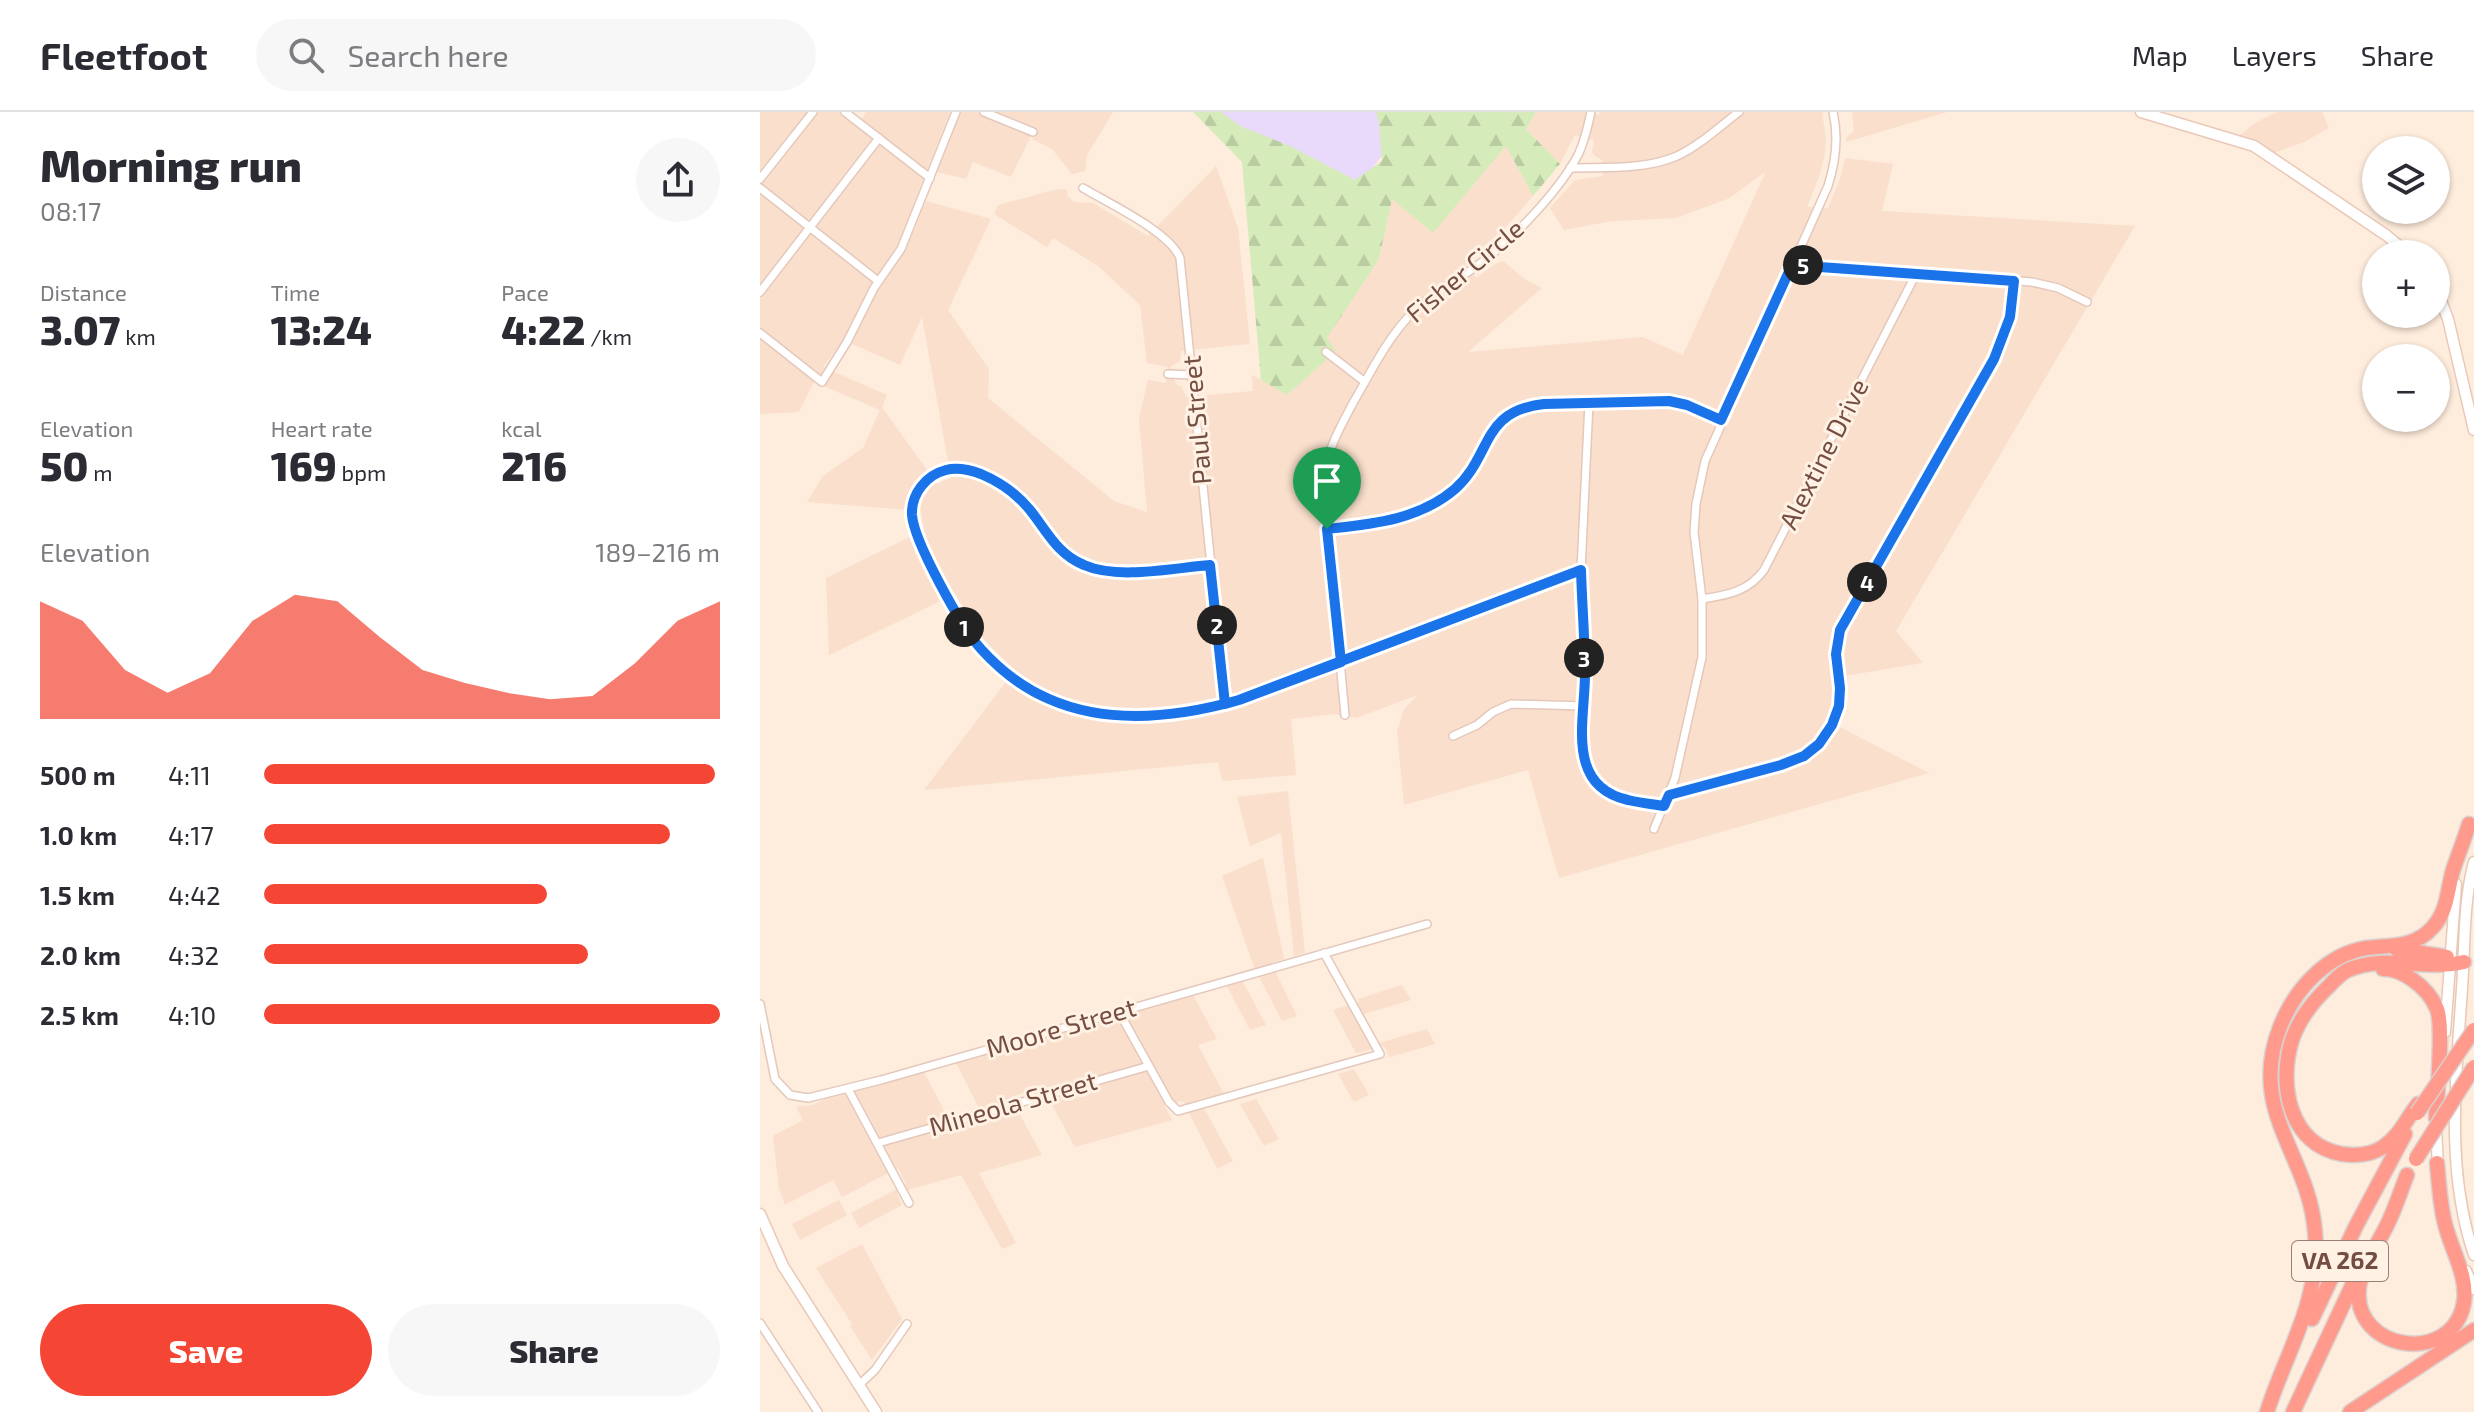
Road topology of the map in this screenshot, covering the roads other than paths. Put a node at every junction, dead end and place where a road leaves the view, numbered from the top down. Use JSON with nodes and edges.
{"nodes":[{"id":1,"x":813,"y":112,"type":"edge"},
{"id":2,"x":845,"y":112,"type":"edge"},
{"id":3,"x":956,"y":112,"type":"edge"},
{"id":4,"x":984,"y":112,"type":"edge"},
{"id":5,"x":1591,"y":112,"type":"edge"},
{"id":6,"x":1739,"y":112,"type":"edge"},
{"id":7,"x":1833,"y":112,"type":"edge"},
{"id":8,"x":2141,"y":112,"type":"edge"},
{"id":9,"x":1033,"y":132,"type":"dead end"},
{"id":10,"x":879,"y":138,"type":"junction"},
{"id":11,"x":1570,"y":168,"type":"junction"},
{"id":12,"x":930,"y":178,"type":"junction"},
{"id":13,"x":760,"y":179,"type":"edge"},
{"id":14,"x":760,"y":188,"type":"edge"},
{"id":15,"x":1083,"y":188,"type":"dead end"},
{"id":16,"x":810,"y":228,"type":"junction"},
{"id":17,"x":2392,"y":240,"type":"edge"},
{"id":18,"x":1792,"y":265,"type":"junction"},
{"id":19,"x":1916,"y":274,"type":"junction"},
{"id":20,"x":878,"y":281,"type":"junction"},
{"id":21,"x":2014,"y":281,"type":"junction"},
{"id":22,"x":760,"y":292,"type":"edge"},
{"id":23,"x":2087,"y":302,"type":"dead end"},
{"id":24,"x":2450,"y":328,"type":"edge"},
{"id":25,"x":760,"y":333,"type":"edge"},
{"id":26,"x":1326,"y":352,"type":"dead end"},
{"id":27,"x":1168,"y":374,"type":"dead end"},
{"id":28,"x":1192,"y":375,"type":"junction"},
{"id":29,"x":1365,"y":382,"type":"junction"},
{"id":30,"x":1589,"y":403,"type":"junction"},
{"id":31,"x":1721,"y":420,"type":"junction"},
{"id":32,"x":2474,"y":430,"type":"edge"},
{"id":33,"x":1327,"y":529,"type":"junction"},
{"id":34,"x":1210,"y":565,"type":"junction"},
{"id":35,"x":1581,"y":570,"type":"junction"},
{"id":36,"x":1702,"y":599,"type":"junction"},
{"id":37,"x":1341,"y":662,"type":"junction"},
{"id":38,"x":1225,"y":704,"type":"junction"},
{"id":39,"x":1584,"y":706,"type":"junction"},
{"id":40,"x":1345,"y":715,"type":"dead end"},
{"id":41,"x":1453,"y":736,"type":"dead end"},
{"id":42,"x":1669,"y":795,"type":"junction"},
{"id":43,"x":1664,"y":806,"type":"junction"},
{"id":44,"x":2472,"y":819,"type":"edge"},
{"id":45,"x":1654,"y":829,"type":"dead end"},
{"id":46,"x":2474,"y":862,"type":"edge"},
{"id":47,"x":1427,"y":924,"type":"dead end"},
{"id":48,"x":2388,"y":948,"type":"junction"},
{"id":49,"x":1324,"y":953,"type":"junction"},
{"id":50,"x":2455,"y":962,"type":"junction"},
{"id":51,"x":2324,"y":991,"type":"junction"},
{"id":52,"x":760,"y":1004,"type":"edge"},
{"id":53,"x":1119,"y":1012,"type":"junction"},
{"id":54,"x":2474,"y":1030,"type":"edge"},
{"id":55,"x":1149,"y":1066,"type":"junction"},
{"id":56,"x":2474,"y":1067,"type":"edge"},
{"id":57,"x":848,"y":1089,"type":"junction"},
{"id":58,"x":2418,"y":1108,"type":"junction"},
{"id":59,"x":2436,"y":1118,"type":"junction"},
{"id":60,"x":878,"y":1143,"type":"junction"},
{"id":61,"x":2437,"y":1163,"type":"junction"},
{"id":62,"x":2407,"y":1175,"type":"junction"},
{"id":63,"x":909,"y":1203,"type":"dead end"},
{"id":64,"x":760,"y":1214,"type":"edge"},
{"id":65,"x":2474,"y":1255,"type":"edge"},
{"id":66,"x":2474,"y":1289,"type":"edge"},
{"id":67,"x":2474,"y":1319,"type":"edge"},
{"id":68,"x":760,"y":1323,"type":"edge"},
{"id":69,"x":907,"y":1324,"type":"dead end"},
{"id":70,"x":2474,"y":1330,"type":"edge"},
{"id":71,"x":2444,"y":1335,"type":"junction"},
{"id":72,"x":859,"y":1385,"type":"junction"},
{"id":73,"x":818,"y":1412,"type":"edge"},
{"id":74,"x":876,"y":1412,"type":"edge"},
{"id":75,"x":2268,"y":1412,"type":"edge"},
{"id":76,"x":2293,"y":1412,"type":"edge"},
{"id":77,"x":2350,"y":1412,"type":"edge"}],
"edges":[{"from":1,"to":13,"type":"street"},
{"from":2,"to":10,"type":"street"},
{"from":3,"to":12,"type":"street"},
{"from":4,"to":9,"type":"street"},
{"from":5,"to":11,"type":"street","name":"Fisher Circle"},
{"from":6,"to":11,"type":"street"},
{"from":7,"to":18,"type":"street"},
{"from":8,"to":17,"type":"main road"},
{"from":10,"to":12,"type":"street"},
{"from":10,"to":16,"type":"street"},
{"from":11,"to":29,"type":"street","name":"Fisher Circle"},
{"from":12,"to":20,"type":"street"},
{"from":14,"to":16,"type":"street"},
{"from":15,"to":28,"type":"street","name":"Paul Street"},
{"from":16,"to":20,"type":"street"},
{"from":16,"to":22,"type":"street"},
{"from":18,"to":19,"type":"street"},
{"from":18,"to":31,"type":"street"},
{"from":19,"to":21,"type":"street"},
{"from":19,"to":36,"type":"street","name":"Alextine Drive"},
{"from":20,"to":25,"type":"street"},
{"from":21,"to":23,"type":"street"},
{"from":21,"to":42,"type":"street"},
{"from":24,"to":32,"type":"main road"},
{"from":26,"to":29,"type":"street"},
{"from":27,"to":28,"type":"street"},
{"from":28,"to":34,"type":"street","name":"Paul Street"},
{"from":29,"to":33,"type":"street","name":"Fisher Circle"},
{"from":30,"to":31,"type":"street"},
{"from":30,"to":33,"type":"street"},
{"from":30,"to":35,"type":"street"},
{"from":31,"to":36,"type":"street"},
{"from":33,"to":37,"type":"street","name":"Fisher Circle"},
{"from":34,"to":38,"type":"street","name":"Paul Street"},
{"from":34,"to":38,"type":"street"},
{"from":35,"to":37,"type":"street"},
{"from":35,"to":39,"type":"street"},
{"from":36,"to":42,"type":"street"},
{"from":37,"to":38,"type":"street"},
{"from":37,"to":40,"type":"street","name":"Fisher Circle"},
{"from":39,"to":41,"type":"street"},
{"from":39,"to":43,"type":"street"},
{"from":42,"to":43,"type":"street"},
{"from":43,"to":45,"type":"street"},
{"from":44,"to":48,"type":"highway"},
{"from":44,"to":50,"type":"main road"},
{"from":46,"to":50,"type":"main road"},
{"from":47,"to":49,"type":"street","name":"Moore Street"},
{"from":48,"to":50,"type":"highway"},
{"from":48,"to":75,"type":"highway"},
{"from":49,"to":53,"type":"street","name":"Moore Street"},
{"from":49,"to":55,"type":"street"},
{"from":50,"to":51,"type":"highway"},
{"from":50,"to":59,"type":"main road"},
{"from":50,"to":65,"type":"main road"},
{"from":51,"to":58,"type":"highway"},
{"from":51,"to":59,"type":"highway"},
{"from":52,"to":57,"type":"street","name":"Moore Street"},
{"from":53,"to":55,"type":"street"},
{"from":53,"to":57,"type":"street","name":"Moore Street"},
{"from":54,"to":58,"type":"highway","bridge":true},
{"from":55,"to":60,"type":"street","name":"Mineola Street"},
{"from":56,"to":62,"type":"highway","number":"VA 262","bridge":true},
{"from":57,"to":60,"type":"street"},
{"from":58,"to":75,"type":"highway","number":"VA 262"},
{"from":59,"to":61,"type":"main road"},
{"from":60,"to":63,"type":"street"},
{"from":61,"to":66,"type":"main road"},
{"from":61,"to":71,"type":"highway"},
{"from":62,"to":71,"type":"highway"},
{"from":62,"to":76,"type":"highway","number":"VA 262"},
{"from":64,"to":72,"type":"main road"},
{"from":67,"to":71,"type":"highway"},
{"from":68,"to":73,"type":"street"},
{"from":69,"to":72,"type":"street"},
{"from":70,"to":77,"type":"highway"},
{"from":72,"to":74,"type":"main road"}]}
